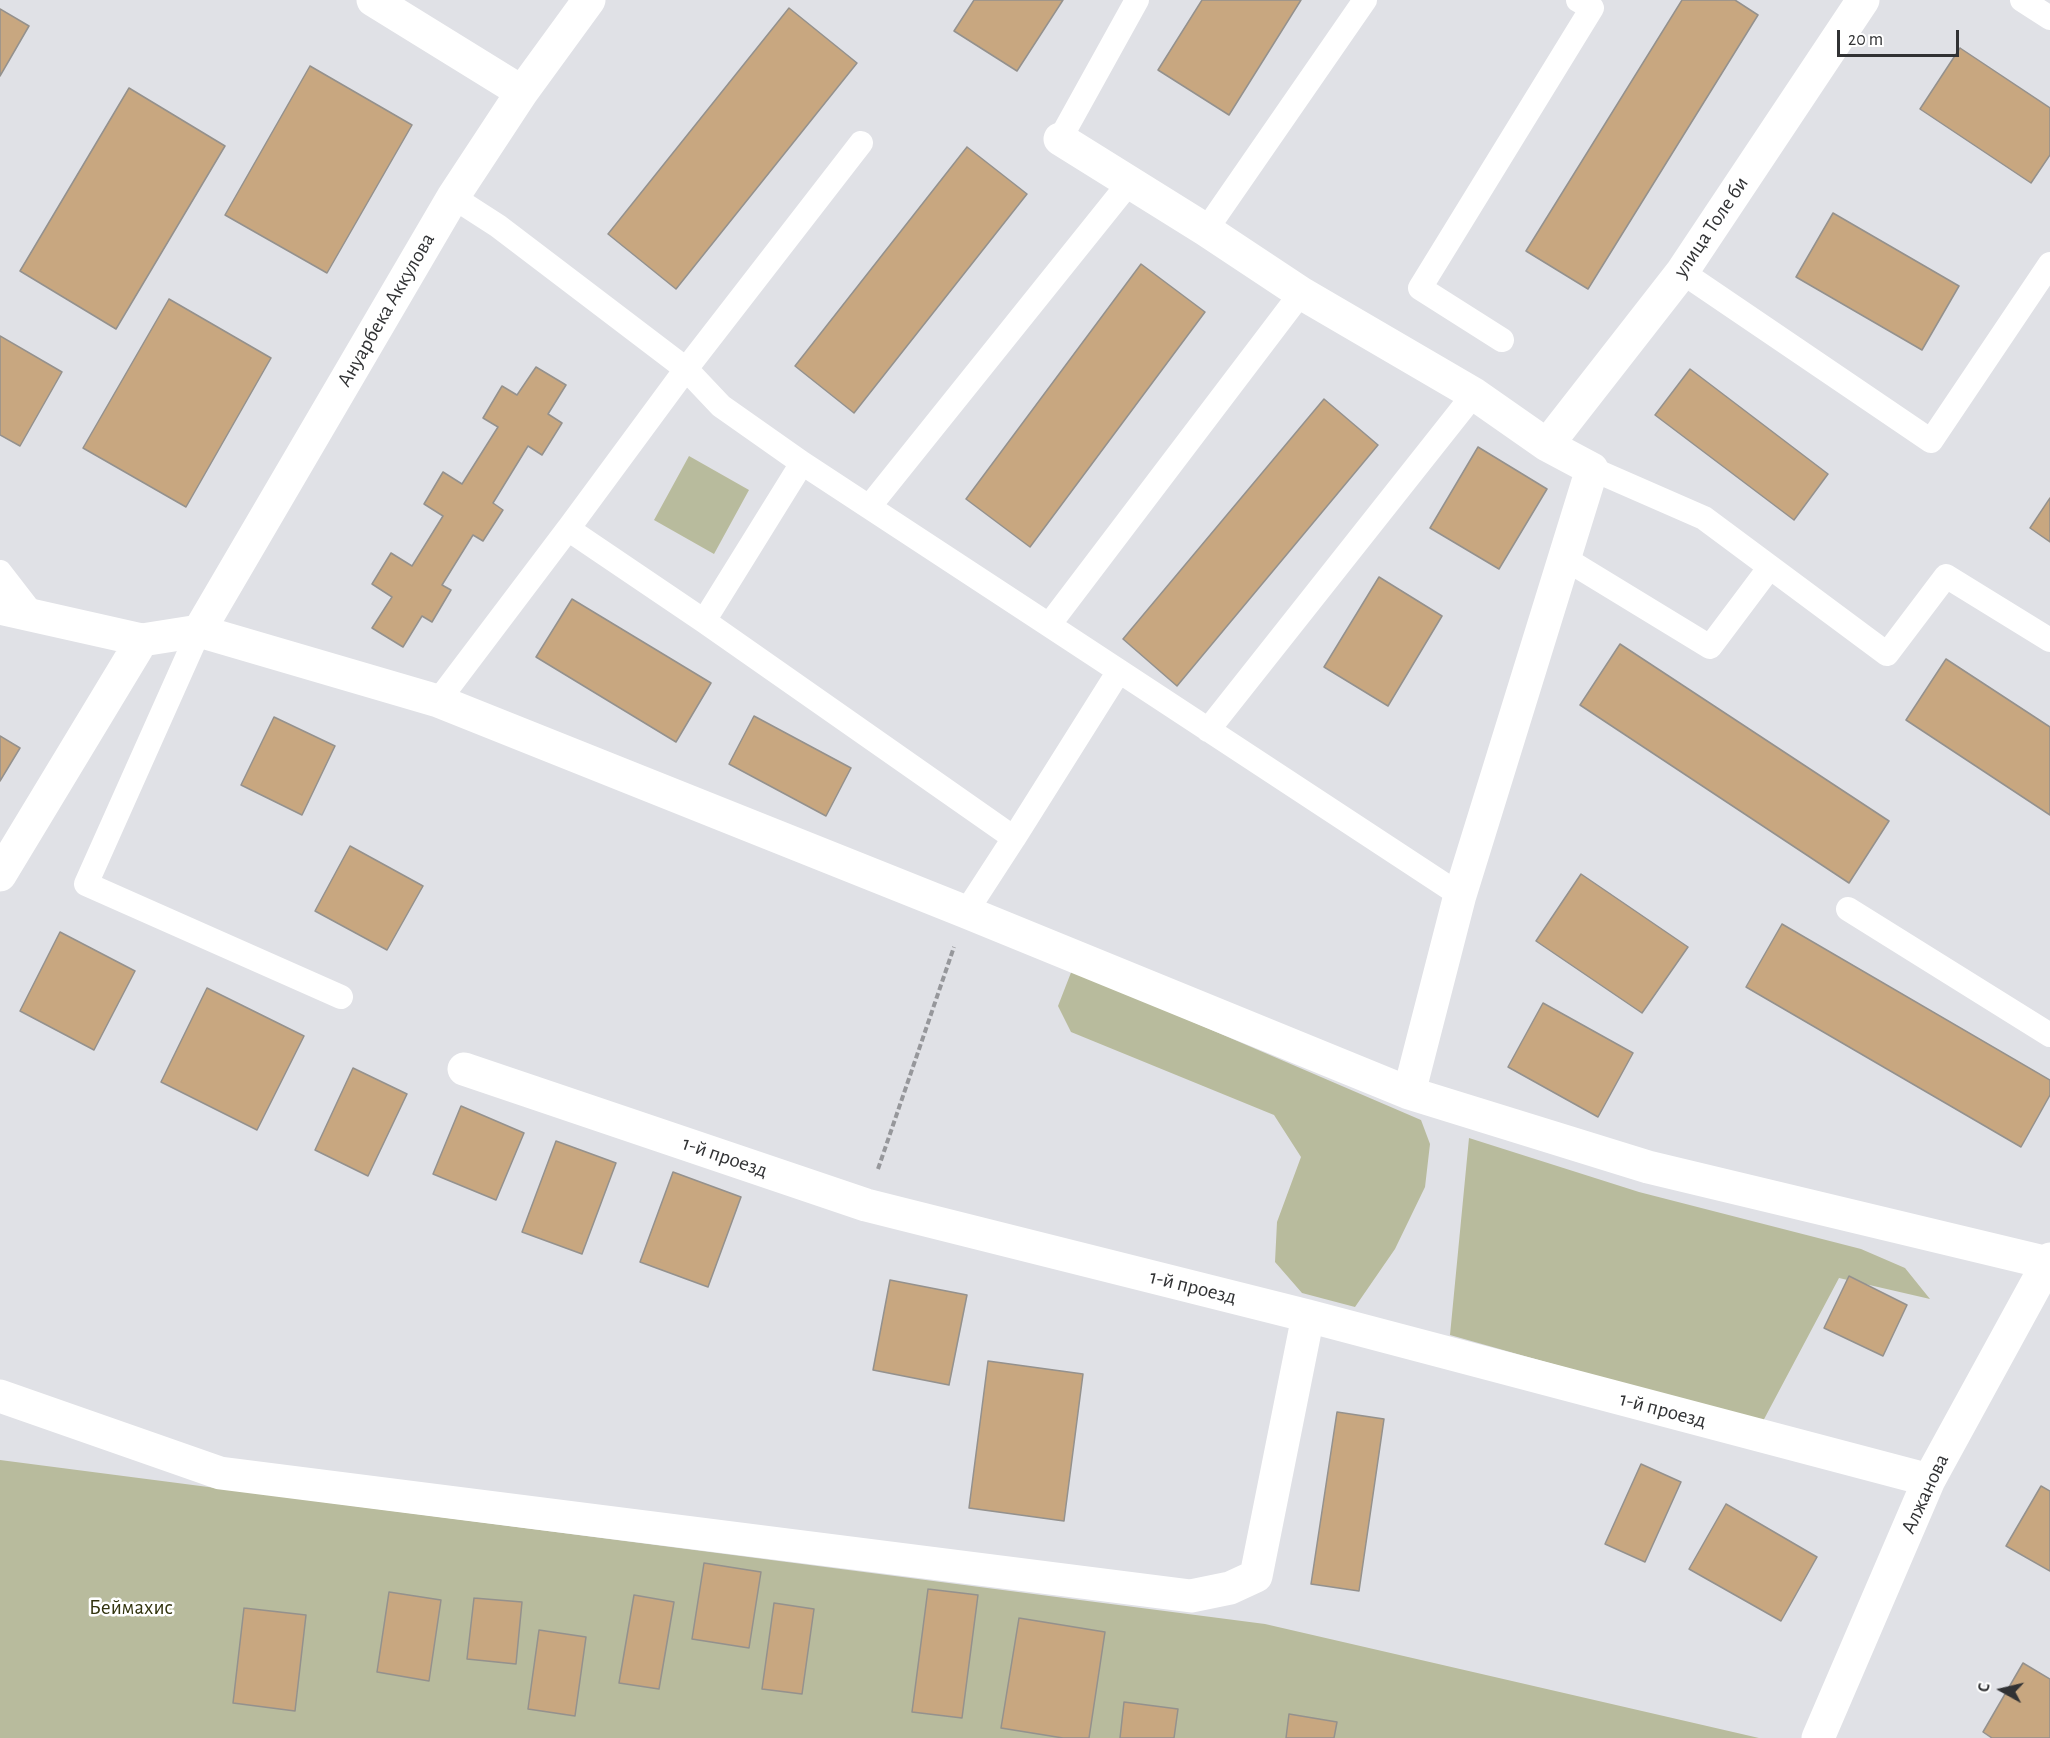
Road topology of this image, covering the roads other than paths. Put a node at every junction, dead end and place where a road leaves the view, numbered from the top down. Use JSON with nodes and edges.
{"nodes":[{"id":1,"x":373,"y":0,"type":"edge"},
{"id":2,"x":589,"y":0,"type":"edge"},
{"id":3,"x":1137,"y":0,"type":"edge"},
{"id":4,"x":1365,"y":0,"type":"edge"},
{"id":5,"x":1578,"y":0,"type":"edge"},
{"id":6,"x":1863,"y":0,"type":"edge"},
{"id":7,"x":2022,"y":0,"type":"edge"},
{"id":8,"x":2050,"y":18,"type":"edge"},
{"id":9,"x":522,"y":92,"type":"junction"},
{"id":10,"x":1060,"y":139,"type":"joint"},
{"id":11,"x":861,"y":143,"type":"dead end"},
{"id":12,"x":1128,"y":183,"type":"junction"},
{"id":13,"x":453,"y":197,"type":"junction"},
{"id":14,"x":1206,"y":230,"type":"junction"},
{"id":15,"x":2050,"y":264,"type":"edge"},
{"id":16,"x":1682,"y":272,"type":"junction"},
{"id":17,"x":1301,"y":292,"type":"junction"},
{"id":18,"x":1502,"y":340,"type":"dead end"},
{"id":19,"x":686,"y":369,"type":"junction"},
{"id":20,"x":1474,"y":394,"type":"junction"},
{"id":21,"x":1547,"y":445,"type":"junction"},
{"id":22,"x":802,"y":463,"type":"junction"},
{"id":23,"x":1592,"y":469,"type":"junction"},
{"id":24,"x":869,"y":507,"type":"junction"},
{"id":25,"x":568,"y":529,"type":"junction"},
{"id":26,"x":1564,"y":558,"type":"junction"},
{"id":27,"x":1770,"y":567,"type":"junction"},
{"id":28,"x":0,"y":572,"type":"edge"},
{"id":29,"x":0,"y":608,"type":"edge"},
{"id":30,"x":34,"y":616,"type":"junction"},
{"id":31,"x":704,"y":621,"type":"junction"},
{"id":32,"x":1049,"y":625,"type":"junction"},
{"id":33,"x":199,"y":631,"type":"junction"},
{"id":34,"x":2050,"y":639,"type":"edge"},
{"id":35,"x":142,"y":640,"type":"junction"},
{"id":36,"x":1119,"y":671,"type":"junction"},
{"id":37,"x":438,"y":701,"type":"junction"},
{"id":38,"x":1208,"y":730,"type":"junction"},
{"id":39,"x":1014,"y":838,"type":"junction"},
{"id":40,"x":0,"y":875,"type":"edge"},
{"id":41,"x":1460,"y":895,"type":"junction"},
{"id":42,"x":1848,"y":909,"type":"dead end"},
{"id":43,"x":966,"y":912,"type":"junction"},
{"id":44,"x":341,"y":998,"type":"dead end"},
{"id":45,"x":2050,"y":1035,"type":"edge"},
{"id":46,"x":464,"y":1069,"type":"dead end"},
{"id":47,"x":1409,"y":1093,"type":"junction"},
{"id":48,"x":2049,"y":1261,"type":"edge"},
{"id":49,"x":1308,"y":1316,"type":"junction"},
{"id":50,"x":0,"y":1396,"type":"edge"},
{"id":51,"x":1929,"y":1480,"type":"junction"},
{"id":52,"x":1818,"y":1738,"type":"edge"}],
"edges":[{"from":1,"to":9,"type":"street"},
{"from":2,"to":9,"type":"street","name":"Ануарбека Аккулова"},
{"from":3,"to":10,"type":"lane"},
{"from":4,"to":14,"type":"lane"},
{"from":5,"to":18,"type":"lane"},
{"from":6,"to":16,"type":"street","name":"улица Толе би"},
{"from":7,"to":8,"type":"lane"},
{"from":9,"to":13,"type":"street","name":"Ануарбека Аккулова"},
{"from":10,"to":12,"type":"street"},
{"from":11,"to":19,"type":"lane"},
{"from":12,"to":14,"type":"street"},
{"from":12,"to":24,"type":"lane"},
{"from":13,"to":19,"type":"lane"},
{"from":13,"to":33,"type":"street","name":"Ануарбека Аккулова"},
{"from":14,"to":17,"type":"street"},
{"from":15,"to":16,"type":"lane"},
{"from":16,"to":21,"type":"street","name":"улица Толе би"},
{"from":17,"to":20,"type":"street"},
{"from":17,"to":32,"type":"lane"},
{"from":19,"to":22,"type":"lane"},
{"from":19,"to":25,"type":"lane"},
{"from":20,"to":21,"type":"street"},
{"from":20,"to":38,"type":"lane"},
{"from":21,"to":23,"type":"street"},
{"from":22,"to":24,"type":"lane"},
{"from":22,"to":31,"type":"lane"},
{"from":23,"to":26,"type":"street"},
{"from":23,"to":27,"type":"lane"},
{"from":24,"to":32,"type":"lane"},
{"from":25,"to":31,"type":"lane"},
{"from":25,"to":37,"type":"lane"},
{"from":26,"to":27,"type":"lane"},
{"from":26,"to":41,"type":"street"},
{"from":27,"to":34,"type":"lane"},
{"from":28,"to":30,"type":"lane"},
{"from":29,"to":30,"type":"street"},
{"from":30,"to":35,"type":"street"},
{"from":31,"to":39,"type":"lane"},
{"from":32,"to":36,"type":"lane"},
{"from":33,"to":35,"type":"street"},
{"from":33,"to":37,"type":"street"},
{"from":33,"to":44,"type":"lane"},
{"from":35,"to":40,"type":"street"},
{"from":36,"to":38,"type":"lane"},
{"from":36,"to":39,"type":"lane"},
{"from":37,"to":43,"type":"street"},
{"from":38,"to":41,"type":"lane"},
{"from":39,"to":43,"type":"lane"},
{"from":41,"to":47,"type":"street"},
{"from":42,"to":45,"type":"lane"},
{"from":43,"to":47,"type":"street"},
{"from":46,"to":49,"type":"street","name":"1-й проезд"},
{"from":47,"to":48,"type":"street"},
{"from":48,"to":51,"type":"street","name":"Алжанова"},
{"from":49,"to":50,"type":"street"},
{"from":49,"to":51,"type":"street","name":"1-й проезд"},
{"from":51,"to":52,"type":"street","name":"Алжанова"}]}
